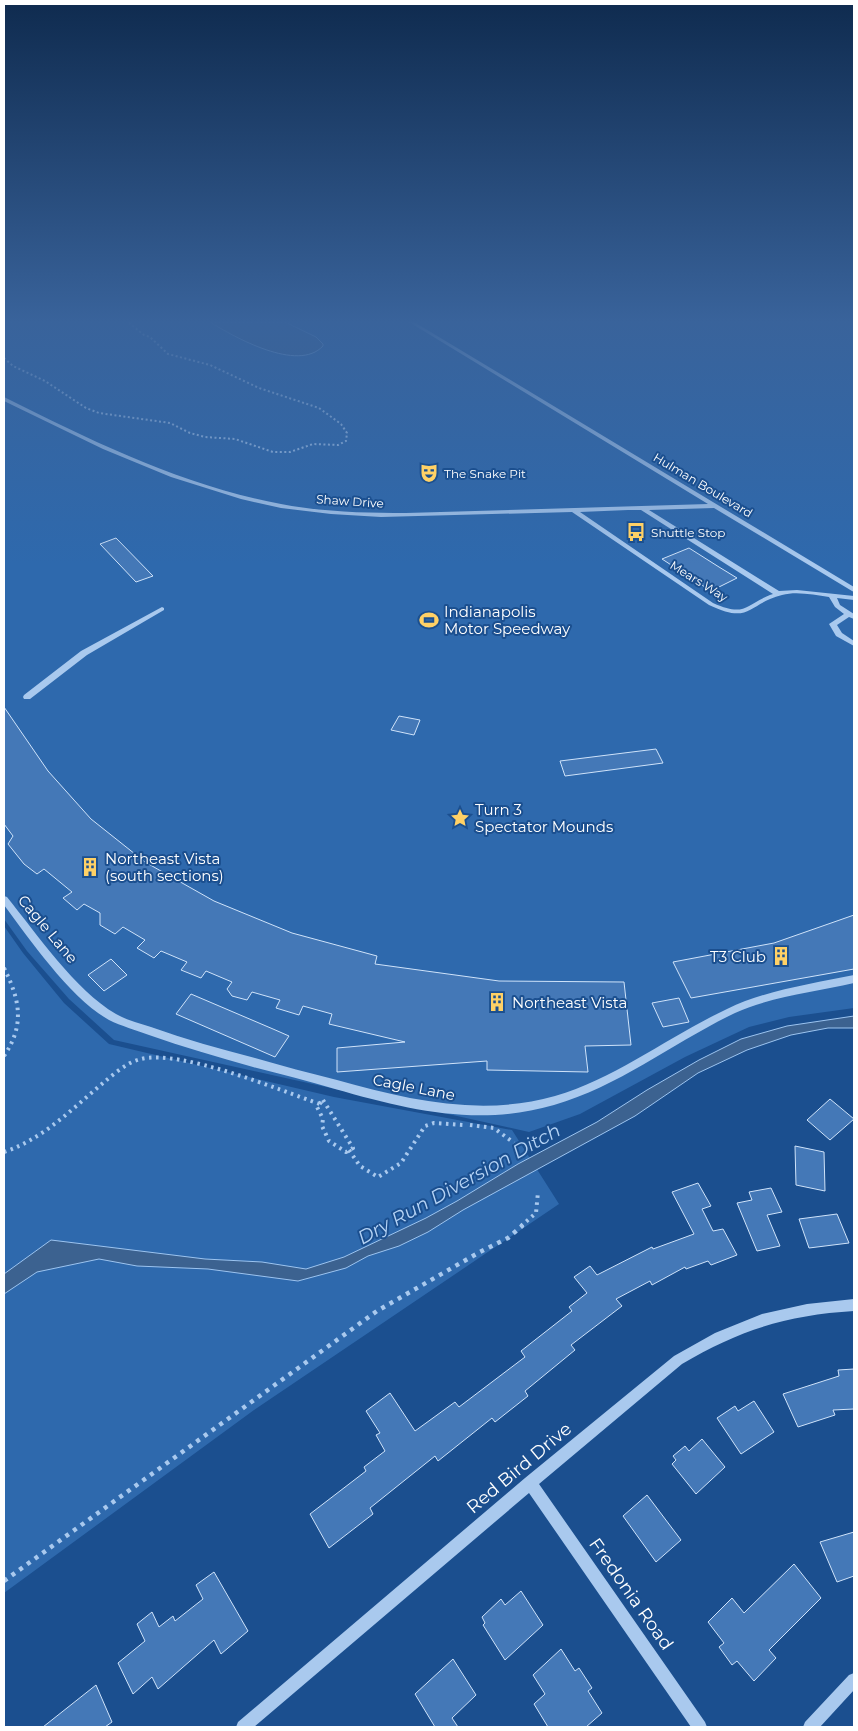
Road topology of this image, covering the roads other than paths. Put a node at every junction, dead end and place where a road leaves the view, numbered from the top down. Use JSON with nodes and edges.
{"nodes":[{"id":1,"x":12,"y":403,"type":"edge"},
{"id":2,"x":545,"y":403,"type":"edge"},
{"id":3,"x":716,"y":506,"type":"junction"},
{"id":4,"x":642,"y":508,"type":"junction"},
{"id":5,"x":574,"y":511,"type":"junction"},
{"id":6,"x":411,"y":515,"type":"junction"},
{"id":7,"x":410,"y":525,"type":"dead end"},
{"id":8,"x":854,"y":590,"type":"edge"},
{"id":9,"x":778,"y":594,"type":"junction"},
{"id":10,"x":832,"y":596,"type":"junction"},
{"id":11,"x":854,"y":598,"type":"edge"},
{"id":12,"x":162,"y":609,"type":"dead end"},
{"id":13,"x":852,"y":615,"type":"edge"},
{"id":14,"x":854,"y":644,"type":"edge"},
{"id":15,"x":27,"y":697,"type":"dead end"},
{"id":16,"x":4,"y":899,"type":"edge"},
{"id":17,"x":854,"y":979,"type":"edge"},
{"id":18,"x":854,"y":1305,"type":"edge"},
{"id":19,"x":530,"y":1482,"type":"junction"},
{"id":20,"x":854,"y":1680,"type":"edge"},
{"id":21,"x":243,"y":1727,"type":"edge"},
{"id":22,"x":700,"y":1727,"type":"edge"},
{"id":23,"x":810,"y":1727,"type":"edge"}],
"edges":[{"from":1,"to":6,"type":"lane","name":"Shaw Drive"},
{"from":2,"to":3,"type":"street","name":"Hulman Boulevard"},
{"from":3,"to":4,"type":"lane","name":"Shaw Drive"},
{"from":3,"to":8,"type":"street","name":"Hulman Boulevard"},
{"from":4,"to":5,"type":"lane","name":"Shaw Drive"},
{"from":4,"to":9,"type":"street"},
{"from":5,"to":6,"type":"lane","name":"Shaw Drive"},
{"from":5,"to":9,"type":"street","name":"Mears Way"},
{"from":6,"to":7,"type":"street"},
{"from":9,"to":10,"type":"street","name":"Mears Way"},
{"from":10,"to":11,"type":"street","name":"Mears Way"},
{"from":10,"to":13,"type":"street"},
{"from":12,"to":15,"type":"lane"},
{"from":13,"to":14,"type":"street"},
{"from":16,"to":17,"type":"street","name":"Cagle Lane"},
{"from":18,"to":19,"type":"street","name":"Red Bird Drive"},
{"from":19,"to":21,"type":"street","name":"Red Bird Drive"},
{"from":19,"to":22,"type":"street","name":"Fredonia Road"},
{"from":20,"to":23,"type":"street"}]}
